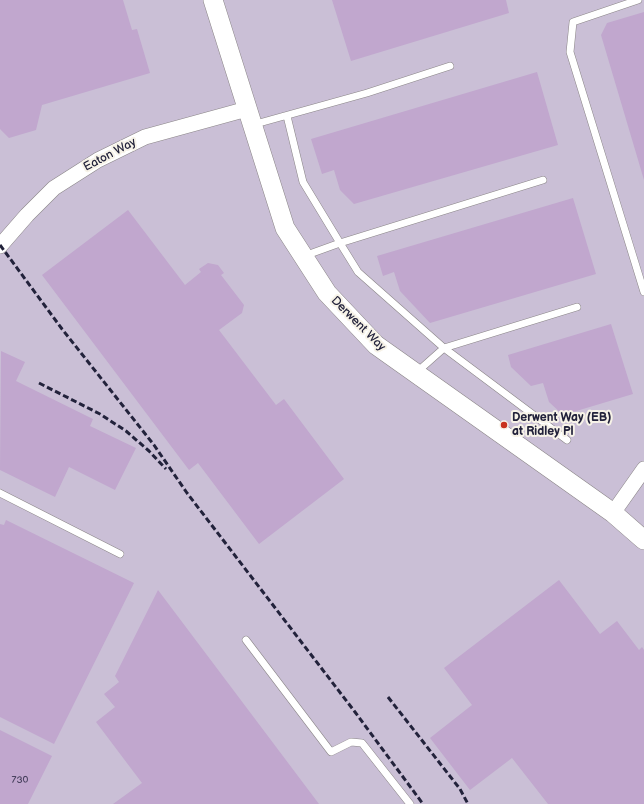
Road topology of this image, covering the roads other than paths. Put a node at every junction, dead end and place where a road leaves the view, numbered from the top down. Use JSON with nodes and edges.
{"nodes":[{"id":1,"x":213,"y":0,"type":"edge"},
{"id":2,"x":638,"y":0,"type":"edge"},
{"id":3,"x":450,"y":66,"type":"dead end"},
{"id":4,"x":287,"y":116,"type":"junction"},
{"id":5,"x":249,"y":117,"type":"junction"},
{"id":6,"x":543,"y":180,"type":"dead end"},
{"id":7,"x":340,"y":242,"type":"junction"},
{"id":8,"x":0,"y":246,"type":"edge"},
{"id":9,"x":303,"y":256,"type":"junction"},
{"id":10,"x":644,"y":292,"type":"edge"},
{"id":11,"x":577,"y":307,"type":"dead end"},
{"id":12,"x":444,"y":348,"type":"junction"},
{"id":13,"x":416,"y":373,"type":"junction"},
{"id":14,"x":567,"y":440,"type":"dead end"},
{"id":15,"x":644,"y":469,"type":"edge"},
{"id":16,"x":0,"y":492,"type":"edge"},
{"id":17,"x":613,"y":512,"type":"junction"},
{"id":18,"x":644,"y":540,"type":"edge"},
{"id":19,"x":120,"y":554,"type":"dead end"},
{"id":20,"x":246,"y":640,"type":"dead end"},
{"id":21,"x":410,"y":804,"type":"edge"}],
"edges":[{"from":1,"to":5,"type":"street","name":"Derwent Way"},
{"from":2,"to":10,"type":"lane"},
{"from":3,"to":4,"type":"lane"},
{"from":4,"to":5,"type":"lane"},
{"from":4,"to":7,"type":"lane"},
{"from":5,"to":8,"type":"street","name":"Eaton Way"},
{"from":5,"to":9,"type":"street","name":"Derwent Way"},
{"from":6,"to":7,"type":"lane"},
{"from":7,"to":9,"type":"lane"},
{"from":7,"to":12,"type":"lane"},
{"from":9,"to":13,"type":"street","name":"Derwent Way"},
{"from":11,"to":12,"type":"lane"},
{"from":12,"to":13,"type":"lane"},
{"from":12,"to":14,"type":"lane"},
{"from":13,"to":17,"type":"street","name":"Derwent Way"},
{"from":15,"to":17,"type":"street"},
{"from":16,"to":19,"type":"lane"},
{"from":17,"to":18,"type":"street","name":"Derwent Way"},
{"from":20,"to":21,"type":"lane"}]}
